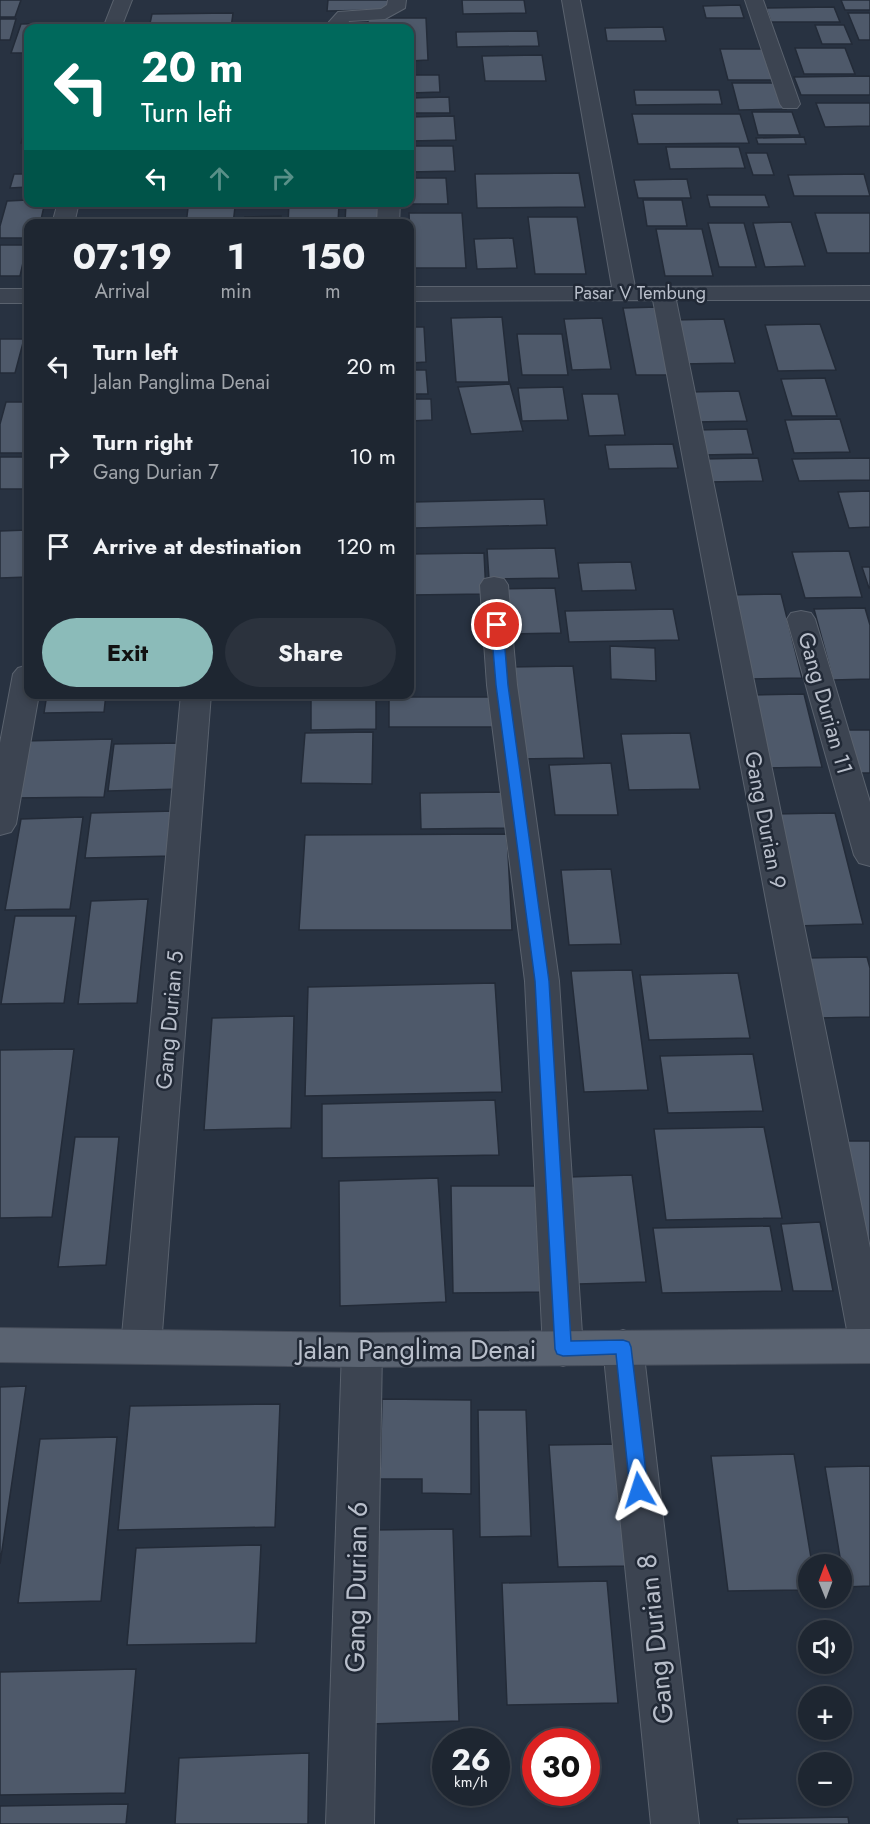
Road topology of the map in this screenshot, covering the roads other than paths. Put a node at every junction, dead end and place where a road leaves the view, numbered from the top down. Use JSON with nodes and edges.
{"nodes":[{"id":1,"x":123,"y":0,"type":"edge"},
{"id":2,"x":397,"y":0,"type":"edge"},
{"id":3,"x":571,"y":0,"type":"edge"},
{"id":4,"x":754,"y":0,"type":"edge"},
{"id":5,"x":114,"y":24,"type":"edge"},
{"id":6,"x":338,"y":24,"type":"edge"},
{"id":7,"x":790,"y":104,"type":"dead end"},
{"id":8,"x":663,"y":293,"type":"junction"},
{"id":9,"x":870,"y":293,"type":"edge"},
{"id":10,"x":414,"y":294,"type":"edge"},
{"id":11,"x":625,"y":294,"type":"junction"},
{"id":12,"x":0,"y":296,"type":"edge"},
{"id":13,"x":24,"y":296,"type":"edge"},
{"id":14,"x":494,"y":585,"type":"dead end"},
{"id":15,"x":801,"y":619,"type":"dead end"},
{"id":16,"x":24,"y":695,"type":"edge"},
{"id":17,"x":196,"y":699,"type":"edge"},
{"id":18,"x":0,"y":824,"type":"edge"},
{"id":19,"x":870,"y":855,"type":"edge"},
{"id":20,"x":0,"y":1345,"type":"edge"},
{"id":21,"x":141,"y":1346,"type":"junction"},
{"id":22,"x":870,"y":1346,"type":"edge"},
{"id":23,"x":623,"y":1347,"type":"junction"},
{"id":24,"x":563,"y":1349,"type":"junction"},
{"id":25,"x":362,"y":1350,"type":"junction"},
{"id":26,"x":350,"y":1824,"type":"edge"},
{"id":27,"x":675,"y":1824,"type":"edge"}],
"edges":[{"from":1,"to":5,"type":"street"},
{"from":2,"to":6,"type":"street"},
{"from":3,"to":11,"type":"street"},
{"from":4,"to":7,"type":"street"},
{"from":8,"to":9,"type":"street","name":"Pasar V Tembung"},
{"from":8,"to":11,"type":"street","name":"Pasar V Tembung"},
{"from":8,"to":22,"type":"street","name":"Gang Durian 9"},
{"from":10,"to":11,"type":"street","name":"Pasar V Tembung"},
{"from":12,"to":13,"type":"street"},
{"from":14,"to":24,"type":"street"},
{"from":15,"to":19,"type":"street","name":"Gang Durian 11"},
{"from":16,"to":18,"type":"street"},
{"from":17,"to":21,"type":"street","name":"Gang Durian 5"},
{"from":20,"to":21,"type":"main road","name":"Jalan Panglima Denai"},
{"from":21,"to":25,"type":"main road","name":"Jalan Panglima Denai"},
{"from":22,"to":23,"type":"main road","name":"Jalan Panglima Denai"},
{"from":23,"to":24,"type":"main road","name":"Jalan Panglima Denai"},
{"from":23,"to":27,"type":"street","name":"Gang Durian 8"},
{"from":24,"to":25,"type":"main road","name":"Jalan Panglima Denai"},
{"from":25,"to":26,"type":"street","name":"Gang Durian 6"}]}
